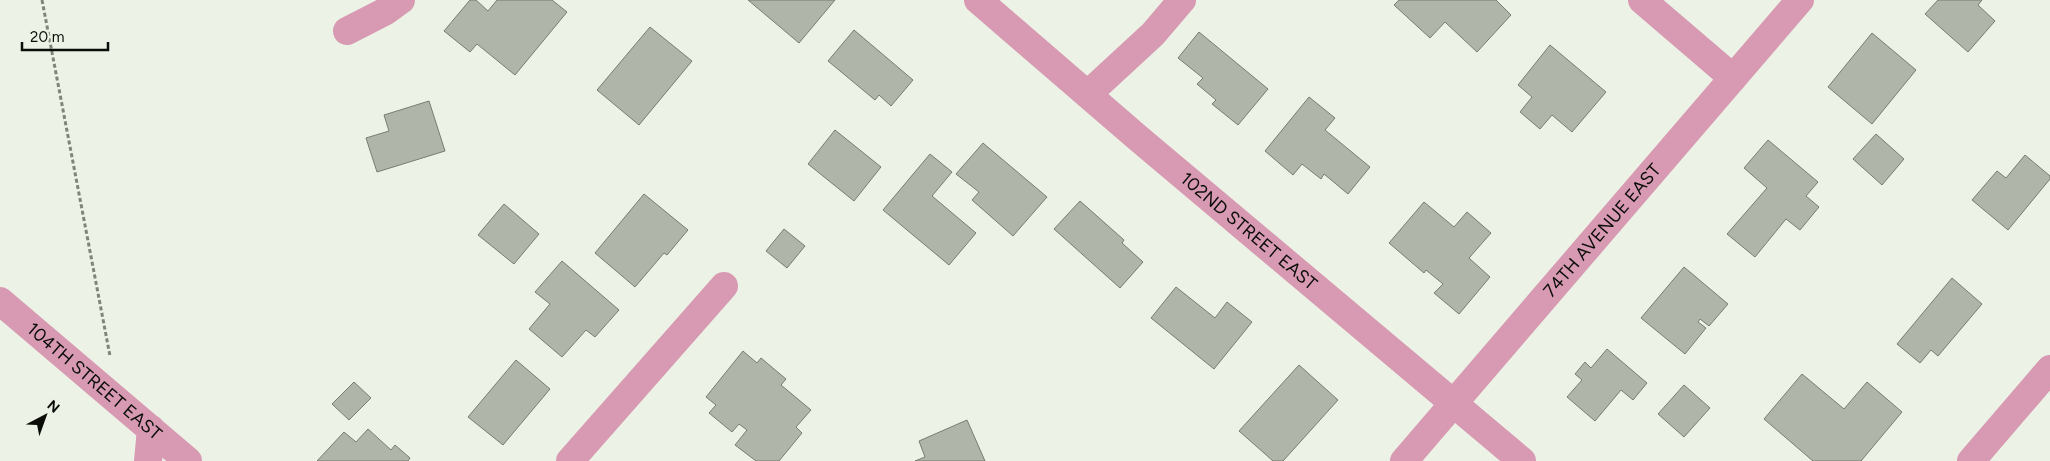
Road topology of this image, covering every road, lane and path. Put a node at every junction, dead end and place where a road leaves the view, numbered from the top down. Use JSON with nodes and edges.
{"nodes":[{"id":1,"x":42,"y":0,"type":"edge"},
{"id":2,"x":402,"y":0,"type":"edge"},
{"id":3,"x":978,"y":0,"type":"edge"},
{"id":4,"x":1182,"y":0,"type":"edge"},
{"id":5,"x":1642,"y":0,"type":"edge"},
{"id":6,"x":1800,"y":0,"type":"edge"},
{"id":7,"x":347,"y":31,"type":"dead end"},
{"id":8,"x":1734,"y":78,"type":"junction"},
{"id":9,"x":1088,"y":94,"type":"junction"},
{"id":10,"x":724,"y":286,"type":"dead end"},
{"id":11,"x":0,"y":301,"type":"edge"},
{"id":12,"x":2050,"y":369,"type":"edge"},
{"id":13,"x":119,"y":402,"type":"junction"},
{"id":14,"x":1453,"y":402,"type":"junction"},
{"id":15,"x":151,"y":429,"type":"junction"},
{"id":16,"x":148,"y":461,"type":"edge"},
{"id":17,"x":188,"y":461,"type":"edge"},
{"id":18,"x":570,"y":461,"type":"edge"},
{"id":19,"x":1404,"y":461,"type":"edge"},
{"id":20,"x":1522,"y":461,"type":"edge"},
{"id":21,"x":1971,"y":461,"type":"edge"}],
"edges":[{"from":1,"to":13,"type":"path"},
{"from":2,"to":7,"type":"street"},
{"from":3,"to":9,"type":"street","name":"102ND STREET EAST"},
{"from":4,"to":9,"type":"street"},
{"from":5,"to":8,"type":"street"},
{"from":6,"to":8,"type":"street","name":"74TH AVENUE EAST"},
{"from":8,"to":14,"type":"street","name":"74TH AVENUE EAST"},
{"from":9,"to":14,"type":"street","name":"102ND STREET EAST"},
{"from":10,"to":18,"type":"street"},
{"from":11,"to":13,"type":"street","name":"104TH STREET EAST"},
{"from":12,"to":21,"type":"street"},
{"from":13,"to":15,"type":"street","name":"104TH STREET EAST"},
{"from":14,"to":19,"type":"street","name":"74TH AVENUE EAST"},
{"from":14,"to":20,"type":"street","name":"102ND STREET EAST"},
{"from":15,"to":16,"type":"street"},
{"from":15,"to":17,"type":"street","name":"104TH STREET EAST"}]}
